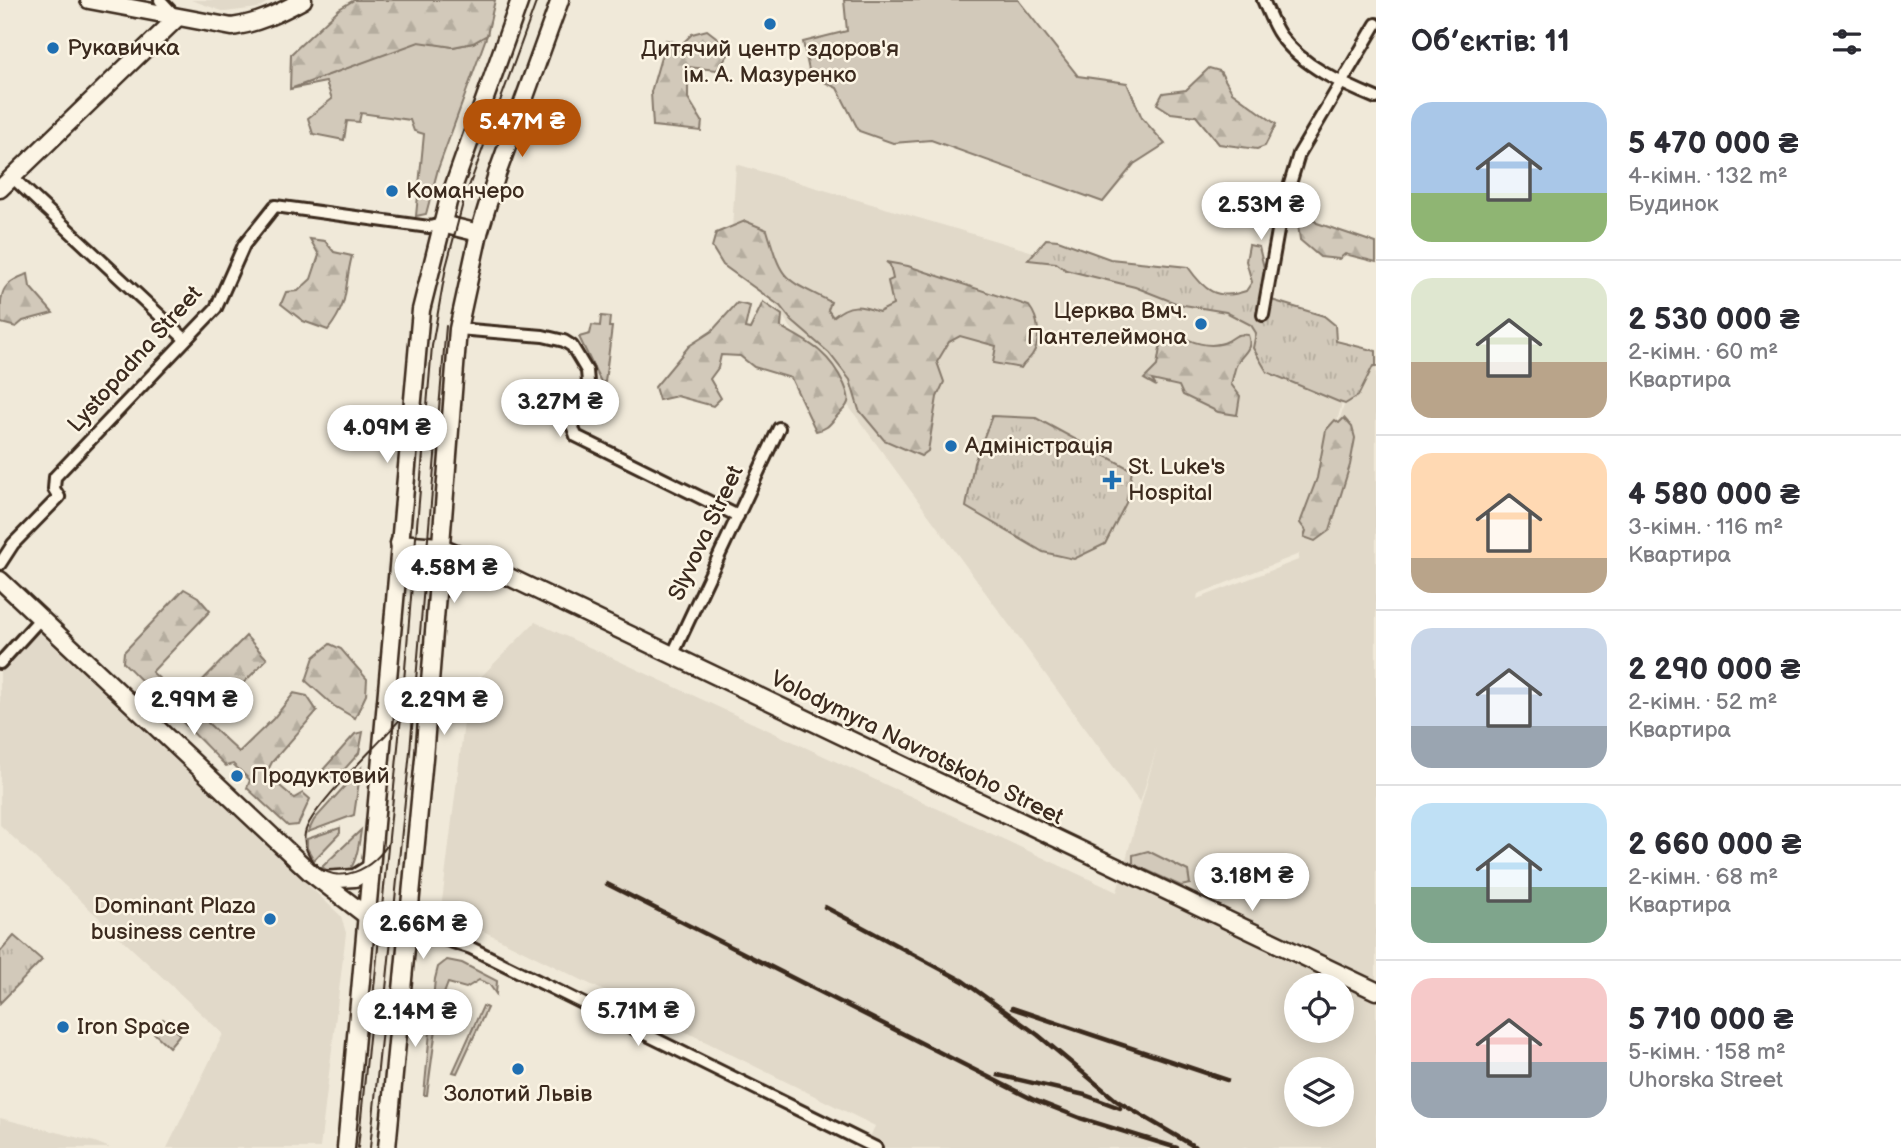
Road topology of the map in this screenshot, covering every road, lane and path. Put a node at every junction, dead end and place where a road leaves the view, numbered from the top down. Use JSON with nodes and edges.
{"nodes":[{"id":1,"x":89,"y":0,"type":"edge"},
{"id":2,"x":160,"y":0,"type":"edge"},
{"id":3,"x":303,"y":0,"type":"edge"},
{"id":4,"x":520,"y":0,"type":"edge"},
{"id":5,"x":559,"y":0,"type":"edge"},
{"id":6,"x":1263,"y":0,"type":"edge"},
{"id":7,"x":177,"y":19,"type":"junction"},
{"id":8,"x":1376,"y":24,"type":"edge"},
{"id":9,"x":1340,"y":83,"type":"junction"},
{"id":10,"x":1376,"y":98,"type":"edge"},
{"id":11,"x":6,"y":183,"type":"edge"},
{"id":12,"x":442,"y":224,"type":"junction"},
{"id":13,"x":479,"y":233,"type":"junction"},
{"id":14,"x":1263,"y":315,"type":"dead end"},
{"id":15,"x":458,"y":328,"type":"junction"},
{"id":16,"x":186,"y":338,"type":"junction"},
{"id":17,"x":779,"y":428,"type":"dead end"},
{"id":18,"x":737,"y":516,"type":"junction"},
{"id":19,"x":399,"y":543,"type":"junction"},
{"id":20,"x":439,"y":546,"type":"junction"},
{"id":21,"x":0,"y":564,"type":"edge"},
{"id":22,"x":0,"y":580,"type":"edge"},
{"id":23,"x":41,"y":618,"type":"junction"},
{"id":24,"x":672,"y":656,"type":"junction"},
{"id":25,"x":0,"y":663,"type":"edge"},
{"id":26,"x":371,"y":868,"type":"junction"},
{"id":27,"x":321,"y":880,"type":"junction"},
{"id":28,"x":368,"y":917,"type":"junction"},
{"id":29,"x":407,"y":927,"type":"junction"},
{"id":30,"x":1376,"y":991,"type":"edge"},
{"id":31,"x":346,"y":1148,"type":"edge"},
{"id":32,"x":387,"y":1148,"type":"edge"},
{"id":33,"x":876,"y":1148,"type":"edge"}],
"edges":[{"from":1,"to":7,"type":"main road"},
{"from":2,"to":7,"type":"street"},
{"from":3,"to":7,"type":"main road"},
{"from":4,"to":12,"type":"main road"},
{"from":5,"to":13,"type":"main road"},
{"from":6,"to":9,"type":"street"},
{"from":7,"to":11,"type":"main road"},
{"from":8,"to":9,"type":"street"},
{"from":9,"to":10,"type":"street"},
{"from":9,"to":14,"type":"street"},
{"from":11,"to":16,"type":"street"},
{"from":12,"to":13,"type":"main road"},
{"from":12,"to":16,"type":"street","name":"Lystopadna Street"},
{"from":12,"to":19,"type":"main road"},
{"from":13,"to":15,"type":"main road"},
{"from":15,"to":18,"type":"street"},
{"from":15,"to":20,"type":"main road"},
{"from":16,"to":21,"type":"street","name":"Lystopadna Street"},
{"from":17,"to":18,"type":"street","name":"Slyvova Street"},
{"from":18,"to":24,"type":"street","name":"Slyvova Street"},
{"from":19,"to":20,"type":"main road"},
{"from":19,"to":26,"type":"main road"},
{"from":20,"to":24,"type":"main road","name":"Volodymyra Navrotskoho Street"},
{"from":20,"to":29,"type":"main road"},
{"from":22,"to":23,"type":"main road"},
{"from":23,"to":25,"type":"street"},
{"from":23,"to":27,"type":"main road"},
{"from":24,"to":30,"type":"main road","name":"Volodymyra Navrotskoho Street"},
{"from":26,"to":27,"type":"main road"},
{"from":26,"to":28,"type":"main road"},
{"from":27,"to":28,"type":"main road"},
{"from":28,"to":29,"type":"main road"},
{"from":28,"to":31,"type":"main road"},
{"from":29,"to":32,"type":"main road"},
{"from":29,"to":33,"type":"street"}]}
